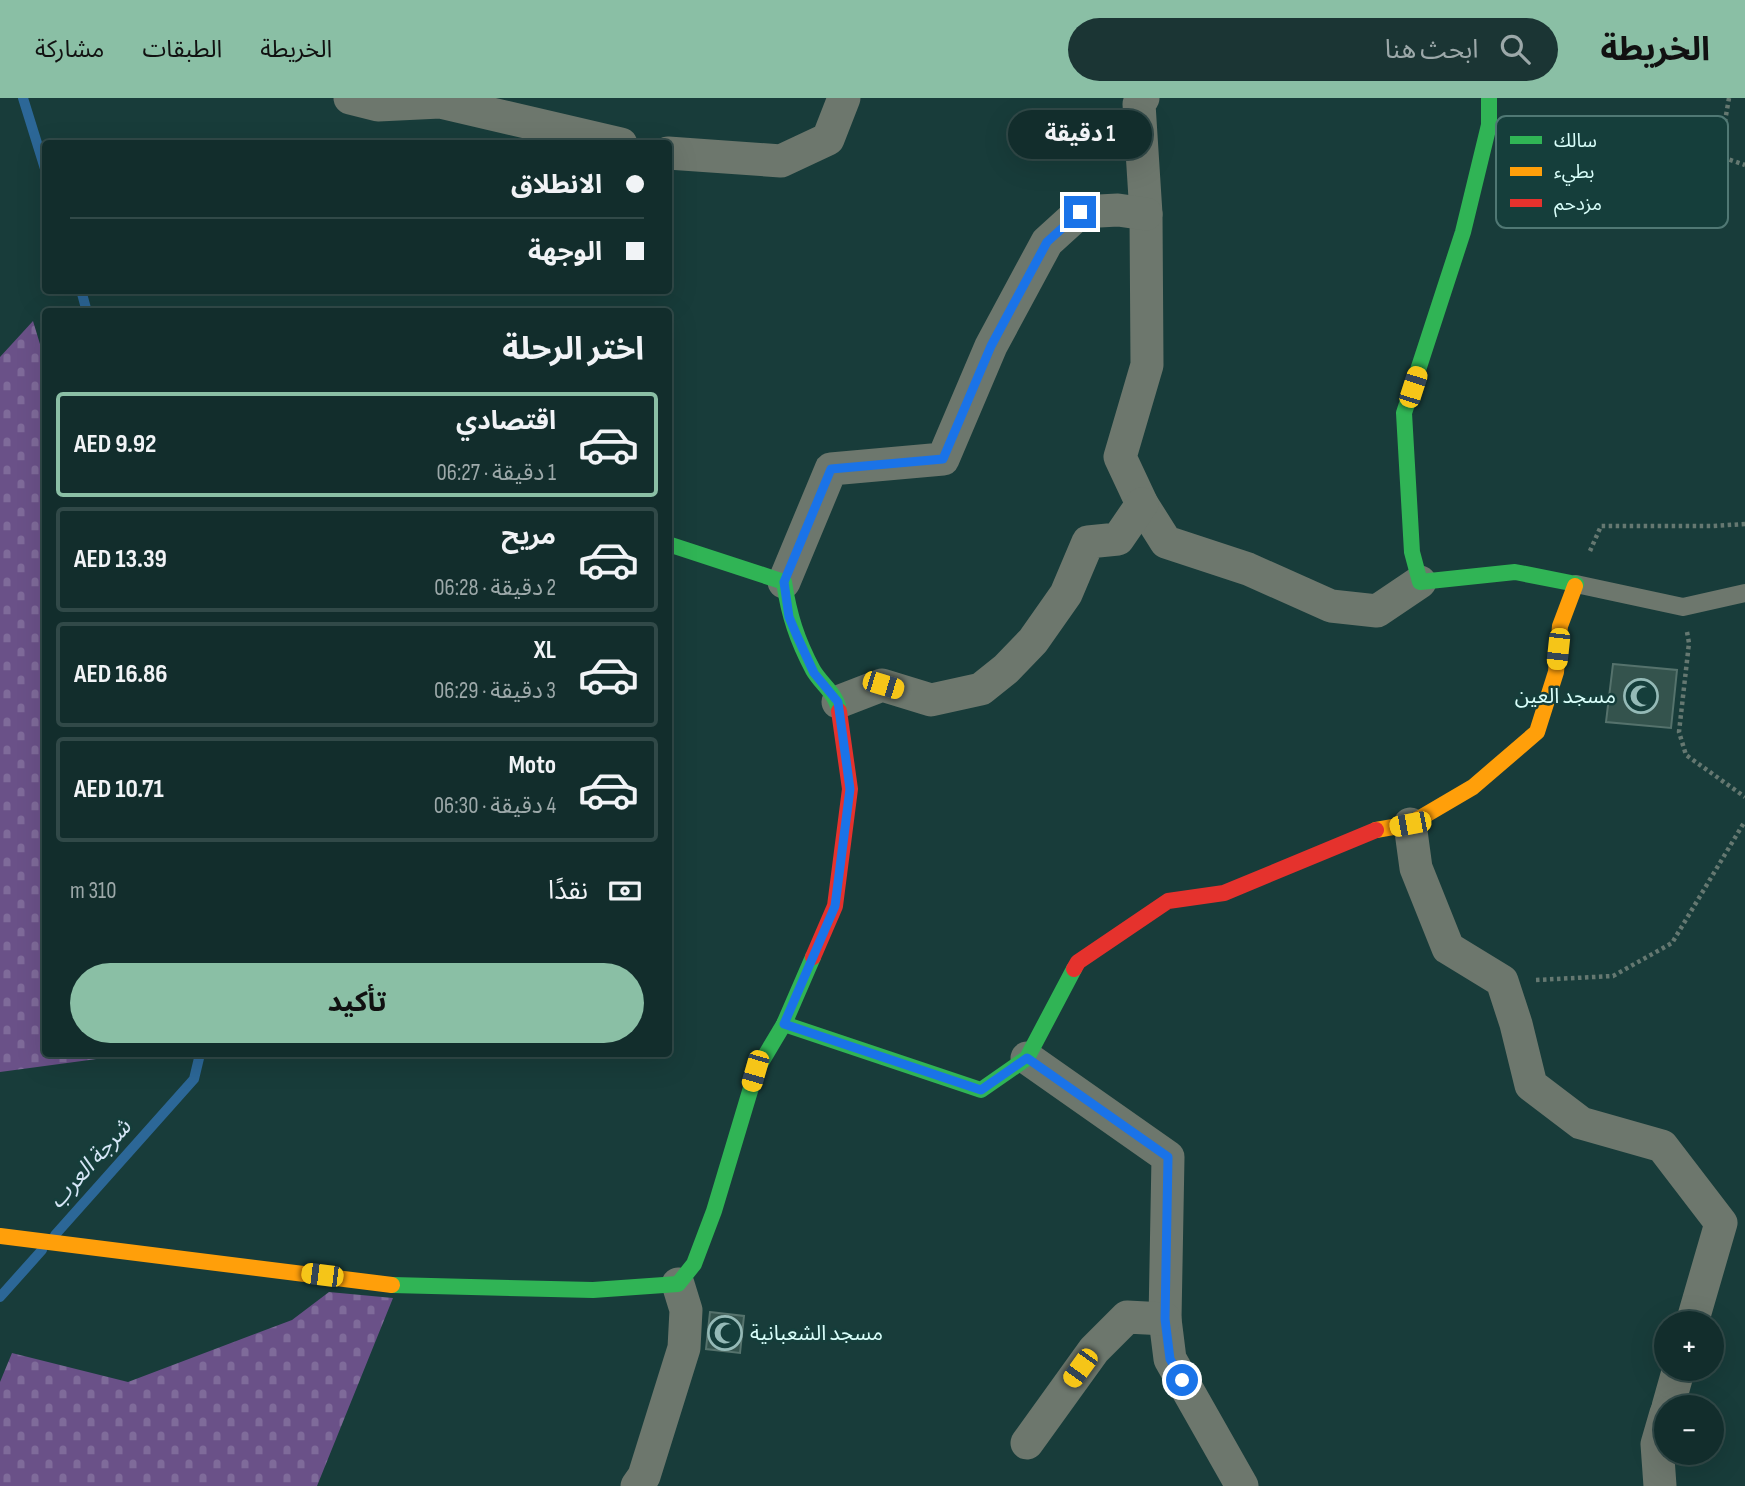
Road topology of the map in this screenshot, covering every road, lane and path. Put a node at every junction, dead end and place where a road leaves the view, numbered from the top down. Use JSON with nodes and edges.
{"nodes":[{"id":1,"x":350,"y":98,"type":"edge"},
{"id":2,"x":844,"y":98,"type":"edge"},
{"id":3,"x":1143,"y":98,"type":"edge"},
{"id":4,"x":1489,"y":98,"type":"edge"},
{"id":5,"x":1729,"y":98,"type":"edge"},
{"id":6,"x":1726,"y":116,"type":"edge"},
{"id":7,"x":604,"y":140,"type":"edge"},
{"id":8,"x":672,"y":153,"type":"edge"},
{"id":9,"x":1728,"y":159,"type":"edge"},
{"id":10,"x":1745,"y":165,"type":"edge"},
{"id":11,"x":1146,"y":214,"type":"junction"},
{"id":12,"x":1142,"y":504,"type":"junction"},
{"id":13,"x":1745,"y":524,"type":"edge"},
{"id":14,"x":672,"y":545,"type":"edge"},
{"id":15,"x":784,"y":582,"type":"junction"},
{"id":16,"x":1420,"y":582,"type":"junction"},
{"id":17,"x":1576,"y":584,"type":"junction"},
{"id":18,"x":1745,"y":593,"type":"edge"},
{"id":19,"x":1683,"y":607,"type":"junction"},
{"id":20,"x":838,"y":702,"type":"junction"},
{"id":21,"x":1745,"y":797,"type":"edge"},
{"id":22,"x":1745,"y":821,"type":"edge"},
{"id":23,"x":1410,"y":824,"type":"junction"},
{"id":24,"x":1502,"y":981,"type":"junction"},
{"id":25,"x":784,"y":1024,"type":"junction"},
{"id":26,"x":1027,"y":1058,"type":"junction"},
{"id":27,"x":1733,"y":1231,"type":"edge"},
{"id":28,"x":0,"y":1236,"type":"edge"},
{"id":29,"x":678,"y":1284,"type":"junction"},
{"id":30,"x":1697,"y":1311,"type":"edge"},
{"id":31,"x":1165,"y":1319,"type":"junction"},
{"id":32,"x":1027,"y":1443,"type":"dead end"},
{"id":33,"x":1658,"y":1465,"type":"edge"},
{"id":34,"x":637,"y":1486,"type":"edge"},
{"id":35,"x":1241,"y":1486,"type":"edge"},
{"id":36,"x":1660,"y":1486,"type":"edge"}],
"edges":[{"from":1,"to":7,"type":"street"},
{"from":2,"to":8,"type":"street"},
{"from":3,"to":11,"type":"street"},
{"from":4,"to":16,"type":"street"},
{"from":5,"to":6,"type":"path"},
{"from":9,"to":10,"type":"path"},
{"from":11,"to":12,"type":"street"},
{"from":11,"to":15,"type":"street"},
{"from":12,"to":16,"type":"street"},
{"from":12,"to":20,"type":"street"},
{"from":13,"to":17,"type":"path"},
{"from":14,"to":15,"type":"street"},
{"from":15,"to":20,"type":"street"},
{"from":16,"to":17,"type":"street"},
{"from":17,"to":19,"type":"lane"},
{"from":17,"to":23,"type":"street"},
{"from":18,"to":19,"type":"lane"},
{"from":19,"to":21,"type":"path"},
{"from":20,"to":25,"type":"street"},
{"from":22,"to":24,"type":"path"},
{"from":23,"to":24,"type":"street"},
{"from":23,"to":26,"type":"street"},
{"from":24,"to":27,"type":"street"},
{"from":25,"to":26,"type":"street"},
{"from":25,"to":29,"type":"street"},
{"from":26,"to":31,"type":"street"},
{"from":27,"to":30,"type":"street"},
{"from":28,"to":29,"type":"street"},
{"from":29,"to":34,"type":"street"},
{"from":31,"to":32,"type":"street"},
{"from":31,"to":35,"type":"street"},
{"from":33,"to":36,"type":"street"}]}
